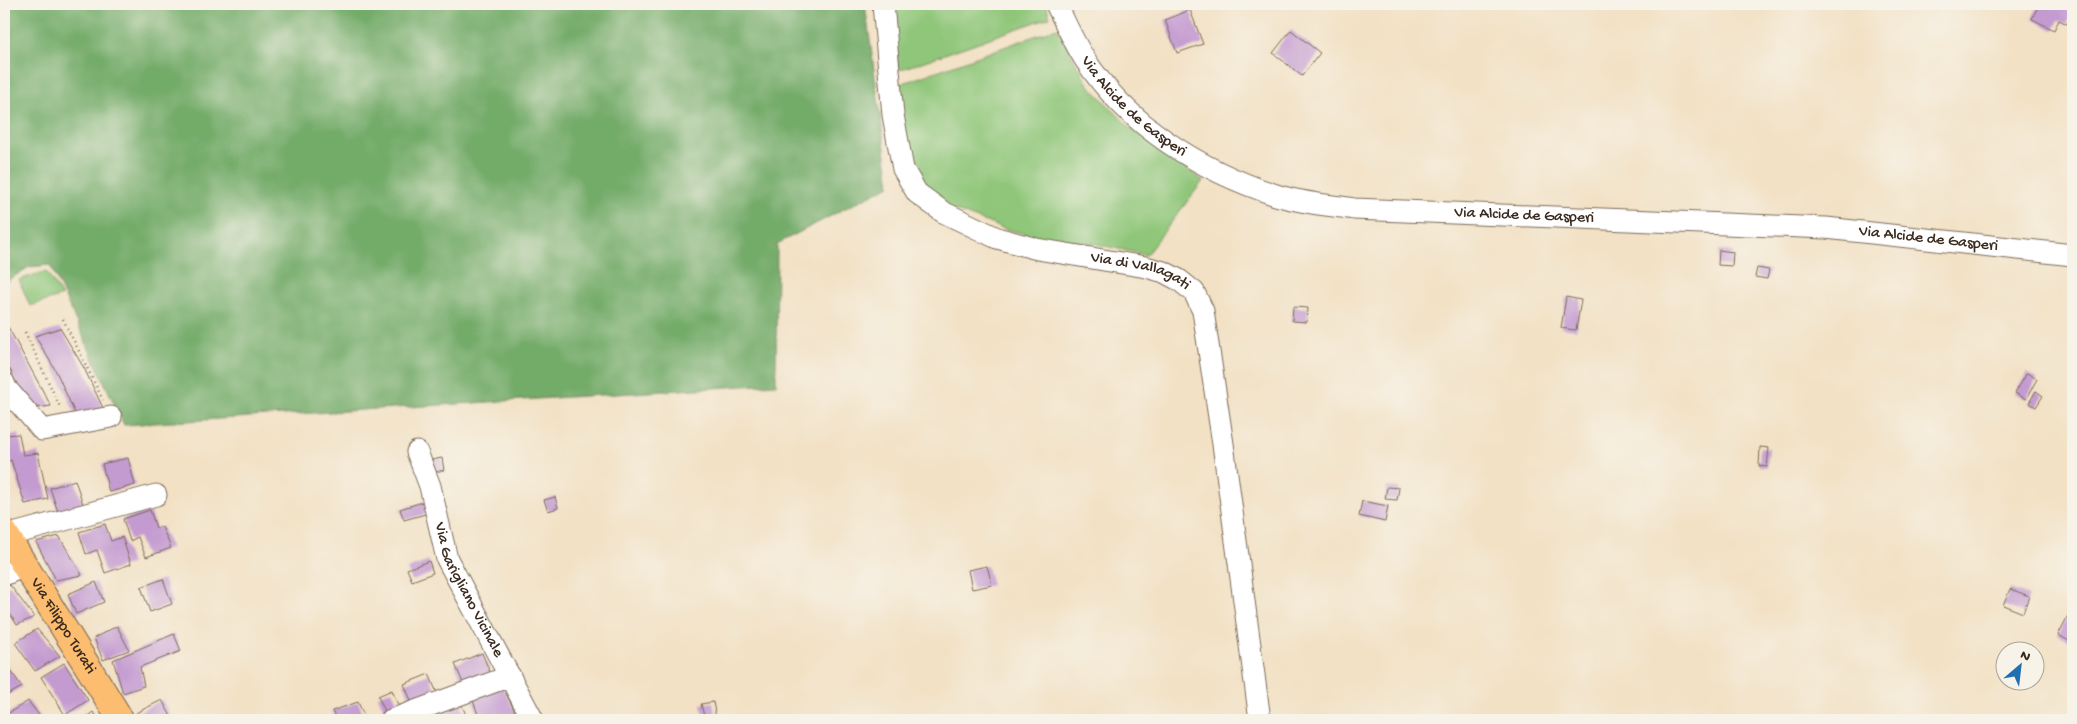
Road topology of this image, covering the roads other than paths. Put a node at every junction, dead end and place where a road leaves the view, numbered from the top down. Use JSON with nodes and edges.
{"nodes":[{"id":1,"x":883,"y":4,"type":"edge"},
{"id":2,"x":1056,"y":4,"type":"edge"},
{"id":3,"x":2073,"y":255,"type":"edge"},
{"id":4,"x":4,"y":383,"type":"edge"},
{"id":5,"x":111,"y":417,"type":"road end"},
{"id":6,"x":417,"y":452,"type":"dead end"},
{"id":7,"x":156,"y":495,"type":"dead end"},
{"id":8,"x":5,"y":534,"type":"edge"},
{"id":9,"x":14,"y":570,"type":"edge"},
{"id":10,"x":510,"y":676,"type":"junction"},
{"id":11,"x":120,"y":720,"type":"edge"},
{"id":12,"x":391,"y":720,"type":"edge"},
{"id":13,"x":533,"y":720,"type":"edge"},
{"id":14,"x":1260,"y":720,"type":"edge"}],
"edges":[{"from":1,"to":14,"type":"street","name":"Via di Vallagati"},
{"from":2,"to":3,"type":"street","name":"Via Alcide de Gasperi"},
{"from":4,"to":5,"type":"street"},
{"from":6,"to":10,"type":"street","name":"Via Garigliano Vicinale"},
{"from":7,"to":8,"type":"street"},
{"from":8,"to":9,"type":"main road","name":"Via Filippo Turati"},
{"from":9,"to":11,"type":"main road","name":"Via Filippo Turati"},
{"from":10,"to":12,"type":"street"},
{"from":10,"to":13,"type":"street","name":"Via Garigliano Vicinale"}]}
